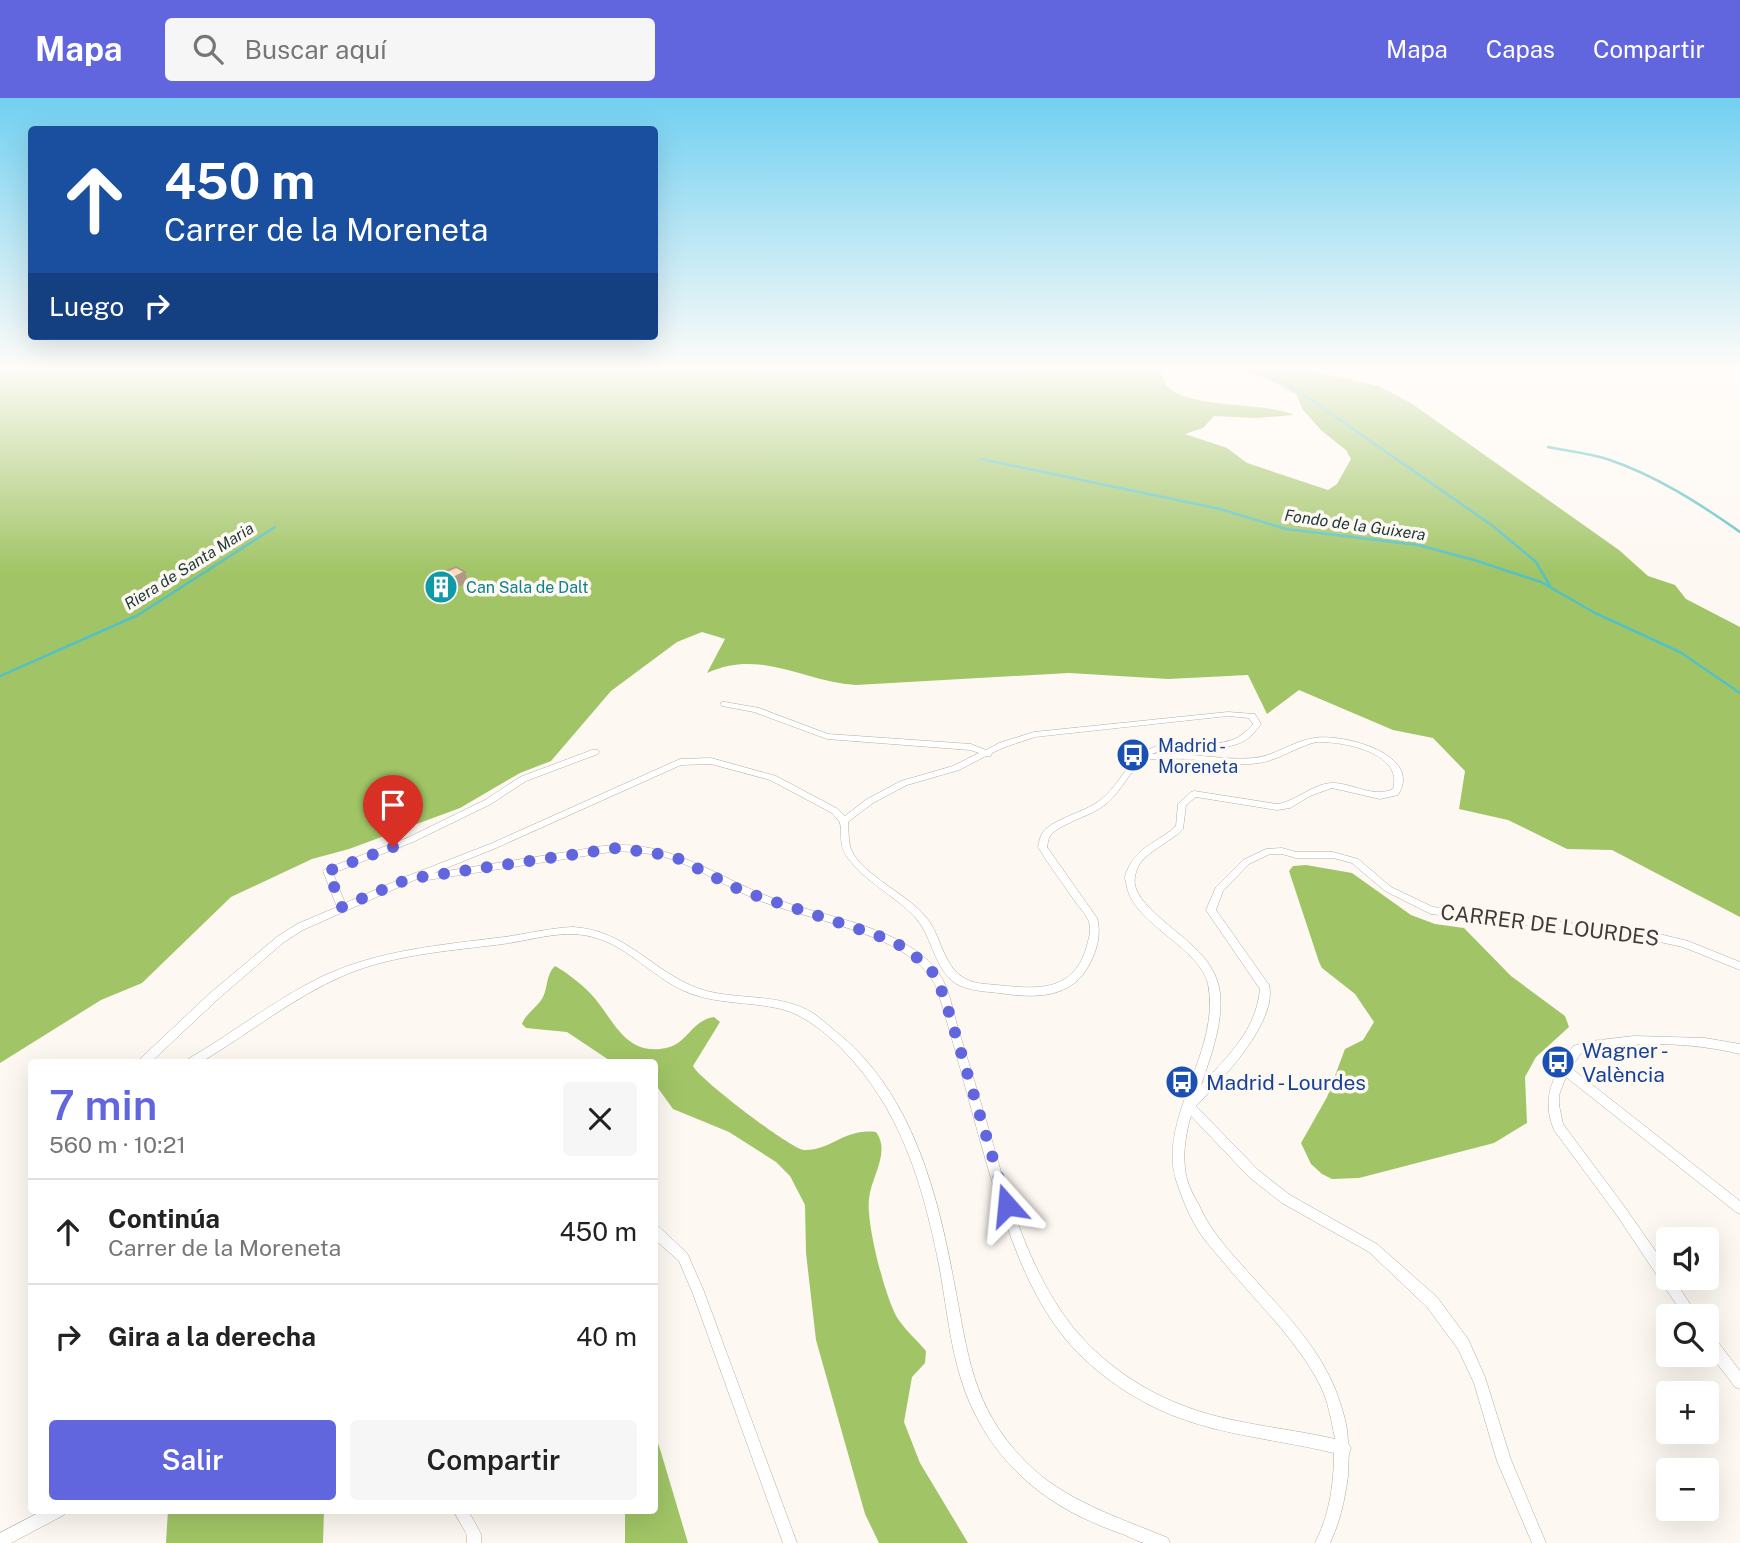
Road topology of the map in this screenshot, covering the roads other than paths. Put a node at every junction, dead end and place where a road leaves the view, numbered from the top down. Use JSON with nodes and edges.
{"nodes":[{"id":1,"x":725,"y":704,"type":"dead end"},
{"id":2,"x":595,"y":752,"type":"dead end"},
{"id":3,"x":988,"y":754,"type":"junction"},
{"id":4,"x":1139,"y":758,"type":"junction"},
{"id":5,"x":844,"y":821,"type":"junction"},
{"id":6,"x":408,"y":879,"type":"junction"},
{"id":7,"x":342,"y":907,"type":"junction"},
{"id":8,"x":1740,"y":966,"type":"edge"},
{"id":9,"x":954,"y":976,"type":"junction"},
{"id":10,"x":939,"y":982,"type":"junction"},
{"id":11,"x":1740,"y":1049,"type":"edge"},
{"id":12,"x":148,"y":1059,"type":"edge"},
{"id":13,"x":197,"y":1059,"type":"edge"},
{"id":14,"x":1565,"y":1070,"type":"junction"},
{"id":15,"x":1189,"y":1106,"type":"junction"},
{"id":16,"x":1740,"y":1209,"type":"edge"},
{"id":17,"x":658,"y":1234,"type":"edge"},
{"id":18,"x":1684,"y":1304,"type":"edge"},
{"id":19,"x":1719,"y":1355,"type":"edge"},
{"id":20,"x":1740,"y":1382,"type":"edge"},
{"id":21,"x":1343,"y":1448,"type":"junction"},
{"id":22,"x":51,"y":1514,"type":"edge"},
{"id":23,"x":462,"y":1514,"type":"edge"},
{"id":24,"x":0,"y":1541,"type":"edge"},
{"id":25,"x":474,"y":1543,"type":"edge"},
{"id":26,"x":790,"y":1543,"type":"edge"},
{"id":27,"x":1163,"y":1543,"type":"edge"},
{"id":28,"x":1322,"y":1543,"type":"edge"},
{"id":29,"x":1539,"y":1543,"type":"edge"}],
"edges":[{"from":1,"to":3,"type":"street"},
{"from":2,"to":7,"type":"street"},
{"from":3,"to":4,"type":"street"},
{"from":3,"to":5,"type":"street"},
{"from":4,"to":9,"type":"street"},
{"from":4,"to":15,"type":"street"},
{"from":5,"to":6,"type":"street"},
{"from":5,"to":9,"type":"street"},
{"from":6,"to":7,"type":"street"},
{"from":6,"to":10,"type":"street"},
{"from":7,"to":12,"type":"street"},
{"from":8,"to":15,"type":"street","name":"CARRER DE LOURDES"},
{"from":9,"to":10,"type":"street"},
{"from":10,"to":21,"type":"street"},
{"from":11,"to":14,"type":"street"},
{"from":13,"to":27,"type":"street"},
{"from":14,"to":16,"type":"street"},
{"from":14,"to":18,"type":"street"},
{"from":15,"to":21,"type":"street"},
{"from":15,"to":29,"type":"street"},
{"from":17,"to":26,"type":"street"},
{"from":19,"to":20,"type":"street"},
{"from":21,"to":28,"type":"street"},
{"from":22,"to":24,"type":"street"},
{"from":23,"to":25,"type":"street"}]}
